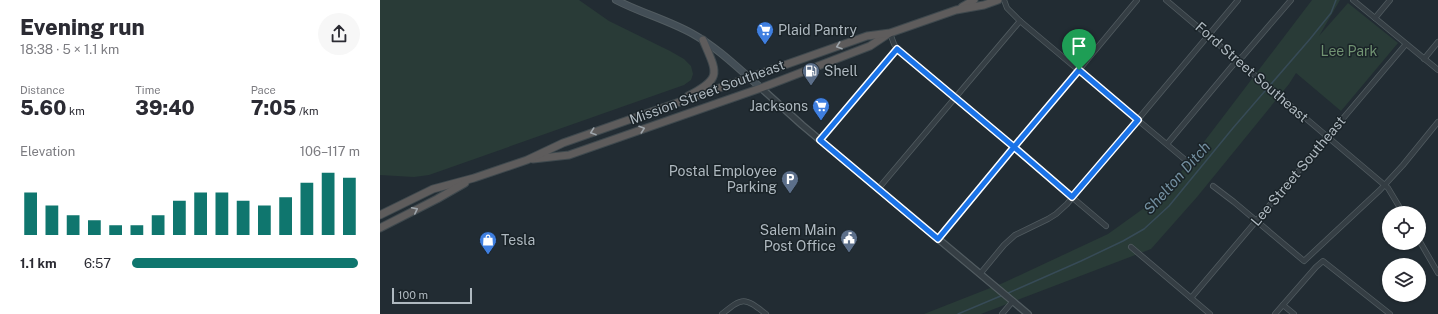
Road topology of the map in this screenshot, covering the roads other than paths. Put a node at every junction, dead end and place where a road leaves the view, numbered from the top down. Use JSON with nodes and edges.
{"nodes":[{"id":1,"x":616,"y":0,"type":"edge"},
{"id":2,"x":974,"y":0,"type":"edge"},
{"id":3,"x":983,"y":0,"type":"edge"},
{"id":4,"x":998,"y":0,"type":"edge"},
{"id":5,"x":1004,"y":0,"type":"edge"},
{"id":6,"x":1137,"y":0,"type":"edge"},
{"id":7,"x":1166,"y":0,"type":"edge"},
{"id":8,"x":1238,"y":0,"type":"edge"},
{"id":9,"x":1290,"y":0,"type":"edge"},
{"id":10,"x":1353,"y":0,"type":"edge"},
{"id":11,"x":1390,"y":0,"type":"edge"},
{"id":12,"x":956,"y":10,"type":"junction"},
{"id":13,"x":1375,"y":18,"type":"junction"},
{"id":14,"x":1020,"y":21,"type":"junction"},
{"id":15,"x":890,"y":33,"type":"junction"},
{"id":16,"x":1209,"y":35,"type":"junction"},
{"id":17,"x":703,"y":40,"type":"junction"},
{"id":18,"x":1438,"y":42,"type":"edge"},
{"id":19,"x":1406,"y":44,"type":"junction"},
{"id":20,"x":897,"y":49,"type":"junction"},
{"id":21,"x":1424,"y":59,"type":"junction"},
{"id":22,"x":1238,"y":60,"type":"junction"},
{"id":23,"x":1079,"y":70,"type":"junction"},
{"id":24,"x":1438,"y":70,"type":"edge"},
{"id":25,"x":749,"y":78,"type":"junction"},
{"id":26,"x":761,"y":88,"type":"junction"},
{"id":27,"x":955,"y":98,"type":"junction"},
{"id":28,"x":670,"y":105,"type":"junction"},
{"id":29,"x":1138,"y":120,"type":"junction"},
{"id":30,"x":1438,"y":122,"type":"edge"},
{"id":31,"x":1327,"y":137,"type":"junction"},
{"id":32,"x":820,"y":140,"type":"junction"},
{"id":33,"x":1167,"y":144,"type":"junction"},
{"id":34,"x":1014,"y":147,"type":"junction"},
{"id":35,"x":527,"y":160,"type":"junction"},
{"id":36,"x":1190,"y":163,"type":"dead end"},
{"id":37,"x":474,"y":178,"type":"junction"},
{"id":38,"x":1384,"y":185,"type":"junction"},
{"id":39,"x":1213,"y":186,"type":"dead end"},
{"id":40,"x":878,"y":189,"type":"junction"},
{"id":41,"x":1072,"y":197,"type":"junction"},
{"id":42,"x":1400,"y":206,"type":"edge"},
{"id":43,"x":380,"y":215,"type":"edge"},
{"id":44,"x":1256,"y":220,"type":"junction"},
{"id":45,"x":1106,"y":226,"type":"dead end"},
{"id":46,"x":380,"y":228,"type":"edge"},
{"id":47,"x":938,"y":239,"type":"junction"},
{"id":48,"x":1131,"y":247,"type":"dead end"},
{"id":49,"x":1425,"y":250,"type":"edge"},
{"id":50,"x":1438,"y":273,"type":"edge"},
{"id":51,"x":980,"y":274,"type":"junction"},
{"id":52,"x":1191,"y":298,"type":"junction"},
{"id":53,"x":1013,"y":301,"type":"junction"},
{"id":54,"x":1283,"y":305,"type":"junction"},
{"id":55,"x":1207,"y":313,"type":"edge"},
{"id":56,"x":722,"y":314,"type":"edge"},
{"id":57,"x":766,"y":314,"type":"edge"},
{"id":58,"x":1002,"y":314,"type":"edge"},
{"id":59,"x":1028,"y":314,"type":"edge"},
{"id":60,"x":1275,"y":314,"type":"edge"},
{"id":61,"x":1294,"y":314,"type":"edge"},
{"id":62,"x":1390,"y":314,"type":"edge"}],
"edges":[{"from":1,"to":17,"type":"main road"},
{"from":2,"to":12,"type":"highway","name":"Mission Street Southeast"},
{"from":3,"to":12,"type":"highway"},
{"from":4,"to":12,"type":"highway","name":"Mission Street Southeast"},
{"from":5,"to":14,"type":"street"},
{"from":6,"to":23,"type":"street"},
{"from":7,"to":16,"type":"street","name":"Ford Street Southeast"},
{"from":8,"to":16,"type":"street"},
{"from":9,"to":22,"type":"street"},
{"from":10,"to":13,"type":"street"},
{"from":11,"to":13,"type":"street"},
{"from":12,"to":15,"type":"highway","name":"Mission Street Southeast"},
{"from":13,"to":19,"type":"street"},
{"from":14,"to":23,"type":"street"},
{"from":14,"to":27,"type":"street"},
{"from":15,"to":20,"type":"street"},
{"from":15,"to":25,"type":"highway","name":"Mission Street Southeast","one_way":true},
{"from":15,"to":26,"type":"highway","name":"Mission Street Southeast"},
{"from":16,"to":22,"type":"street","name":"Ford Street Southeast"},
{"from":16,"to":29,"type":"street"},
{"from":17,"to":25,"type":"main road"},
{"from":17,"to":28,"type":"highway"},
{"from":18,"to":21,"type":"street"},
{"from":19,"to":21,"type":"street"},
{"from":19,"to":31,"type":"street","name":"Lee Street Southeast"},
{"from":20,"to":27,"type":"street"},
{"from":20,"to":32,"type":"street"},
{"from":21,"to":24,"type":"street"},
{"from":22,"to":31,"type":"street","name":"Ford Street Southeast"},
{"from":22,"to":33,"type":"street"},
{"from":23,"to":29,"type":"street"},
{"from":23,"to":34,"type":"street"},
{"from":25,"to":26,"type":"main road"},
{"from":25,"to":28,"type":"highway","name":"Mission Street Southeast"},
{"from":26,"to":32,"type":"street"},
{"from":35,"to":26,"type":"highway","name":"Mission Street Southeast","one_way":true},
{"from":27,"to":34,"type":"street"},
{"from":27,"to":40,"type":"street"},
{"from":28,"to":35,"type":"highway","name":"Mission Street Southeast","one_way":true},
{"from":29,"to":33,"type":"street"},
{"from":29,"to":41,"type":"street"},
{"from":30,"to":38,"type":"street"},
{"from":31,"to":38,"type":"street","name":"Ford Street Southeast"},
{"from":31,"to":44,"type":"street","name":"Lee Street Southeast"},
{"from":32,"to":40,"type":"street"},
{"from":33,"to":36,"type":"street"},
{"from":34,"to":41,"type":"street"},
{"from":34,"to":47,"type":"street"},
{"from":35,"to":37,"type":"highway","name":"Mission Street Southeast"},
{"from":37,"to":43,"type":"highway","name":"Mission Street Southeast"},
{"from":46,"to":37,"type":"highway","name":"Mission Street Southeast","one_way":true},
{"from":38,"to":42,"type":"street","name":"Ford Street Southeast"},
{"from":38,"to":44,"type":"street"},
{"from":39,"to":44,"type":"street"},
{"from":40,"to":47,"type":"street"},
{"from":41,"to":45,"type":"street"},
{"from":41,"to":51,"type":"street"},
{"from":44,"to":52,"type":"street","name":"Lee Street Southeast"},
{"from":47,"to":51,"type":"street"},
{"from":48,"to":52,"type":"street"},
{"from":49,"to":50,"type":"street"},
{"from":51,"to":53,"type":"street"},
{"from":52,"to":55,"type":"street"},
{"from":53,"to":58,"type":"street"},
{"from":53,"to":59,"type":"street"},
{"from":54,"to":60,"type":"street"},
{"from":54,"to":61,"type":"street"},
{"from":54,"to":62,"type":"street"},
{"from":56,"to":57,"type":"street"}]}
